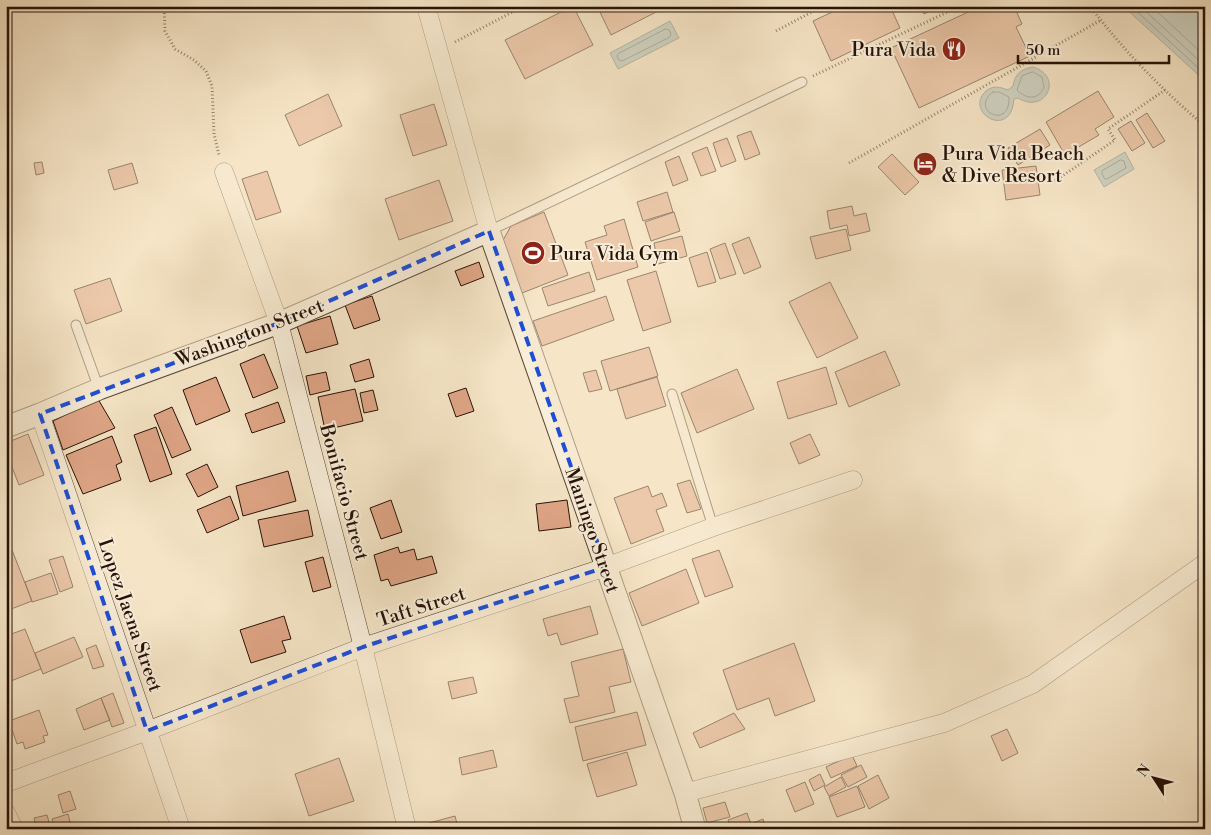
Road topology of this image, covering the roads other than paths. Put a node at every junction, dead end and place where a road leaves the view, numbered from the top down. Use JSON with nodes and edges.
{"nodes":[{"id":1,"x":426,"y":6,"type":"edge"},
{"id":2,"x":802,"y":82,"type":"road end"},
{"id":3,"x":224,"y":172,"type":"road end"},
{"id":4,"x":489,"y":231,"type":"junction"},
{"id":5,"x":279,"y":323,"type":"junction"},
{"id":6,"x":76,"y":325,"type":"dead end"},
{"id":7,"x":99,"y":389,"type":"junction"},
{"id":8,"x":672,"y":394,"type":"dead end"},
{"id":9,"x":40,"y":414,"type":"junction"},
{"id":10,"x":6,"y":427,"type":"edge"},
{"id":11,"x":853,"y":480,"type":"dead end"},
{"id":12,"x":713,"y":527,"type":"junction"},
{"id":13,"x":1205,"y":563,"type":"edge"},
{"id":14,"x":606,"y":567,"type":"junction"},
{"id":15,"x":363,"y":647,"type":"junction"},
{"id":16,"x":147,"y":731,"type":"junction"},
{"id":17,"x":6,"y":783,"type":"edge"},
{"id":18,"x":685,"y":793,"type":"junction"},
{"id":19,"x":6,"y":813,"type":"edge"},
{"id":20,"x":14,"y":829,"type":"edge"},
{"id":21,"x":181,"y":829,"type":"edge"},
{"id":22,"x":408,"y":829,"type":"edge"},
{"id":23,"x":695,"y":829,"type":"edge"}],
"edges":[{"from":1,"to":4,"type":"street"},
{"from":2,"to":4,"type":"lane"},
{"from":3,"to":5,"type":"street","name":"Bonifacio Street"},
{"from":4,"to":5,"type":"street","name":"Washington Street"},
{"from":4,"to":14,"type":"street","name":"Maningo Street"},
{"from":5,"to":7,"type":"street","name":"Washington Street"},
{"from":5,"to":15,"type":"street","name":"Bonifacio Street"},
{"from":6,"to":7,"type":"lane"},
{"from":7,"to":9,"type":"street","name":"Washington Street"},
{"from":8,"to":12,"type":"lane"},
{"from":9,"to":10,"type":"street","name":"Washington Street"},
{"from":9,"to":16,"type":"street","name":"Lopez Jaena Street"},
{"from":11,"to":12,"type":"street","name":"Taft Street"},
{"from":12,"to":14,"type":"street","name":"Taft Street"},
{"from":13,"to":18,"type":"street"},
{"from":14,"to":15,"type":"street","name":"Taft Street"},
{"from":14,"to":18,"type":"street","name":"Maningo Street"},
{"from":15,"to":16,"type":"street","name":"Taft Street"},
{"from":15,"to":22,"type":"street","name":"Bonifacio Street"},
{"from":16,"to":17,"type":"street","name":"Taft Street"},
{"from":16,"to":21,"type":"street","name":"Lopez Jaena Street"},
{"from":18,"to":23,"type":"street","name":"Maningo Street"},
{"from":19,"to":20,"type":"street"}]}
